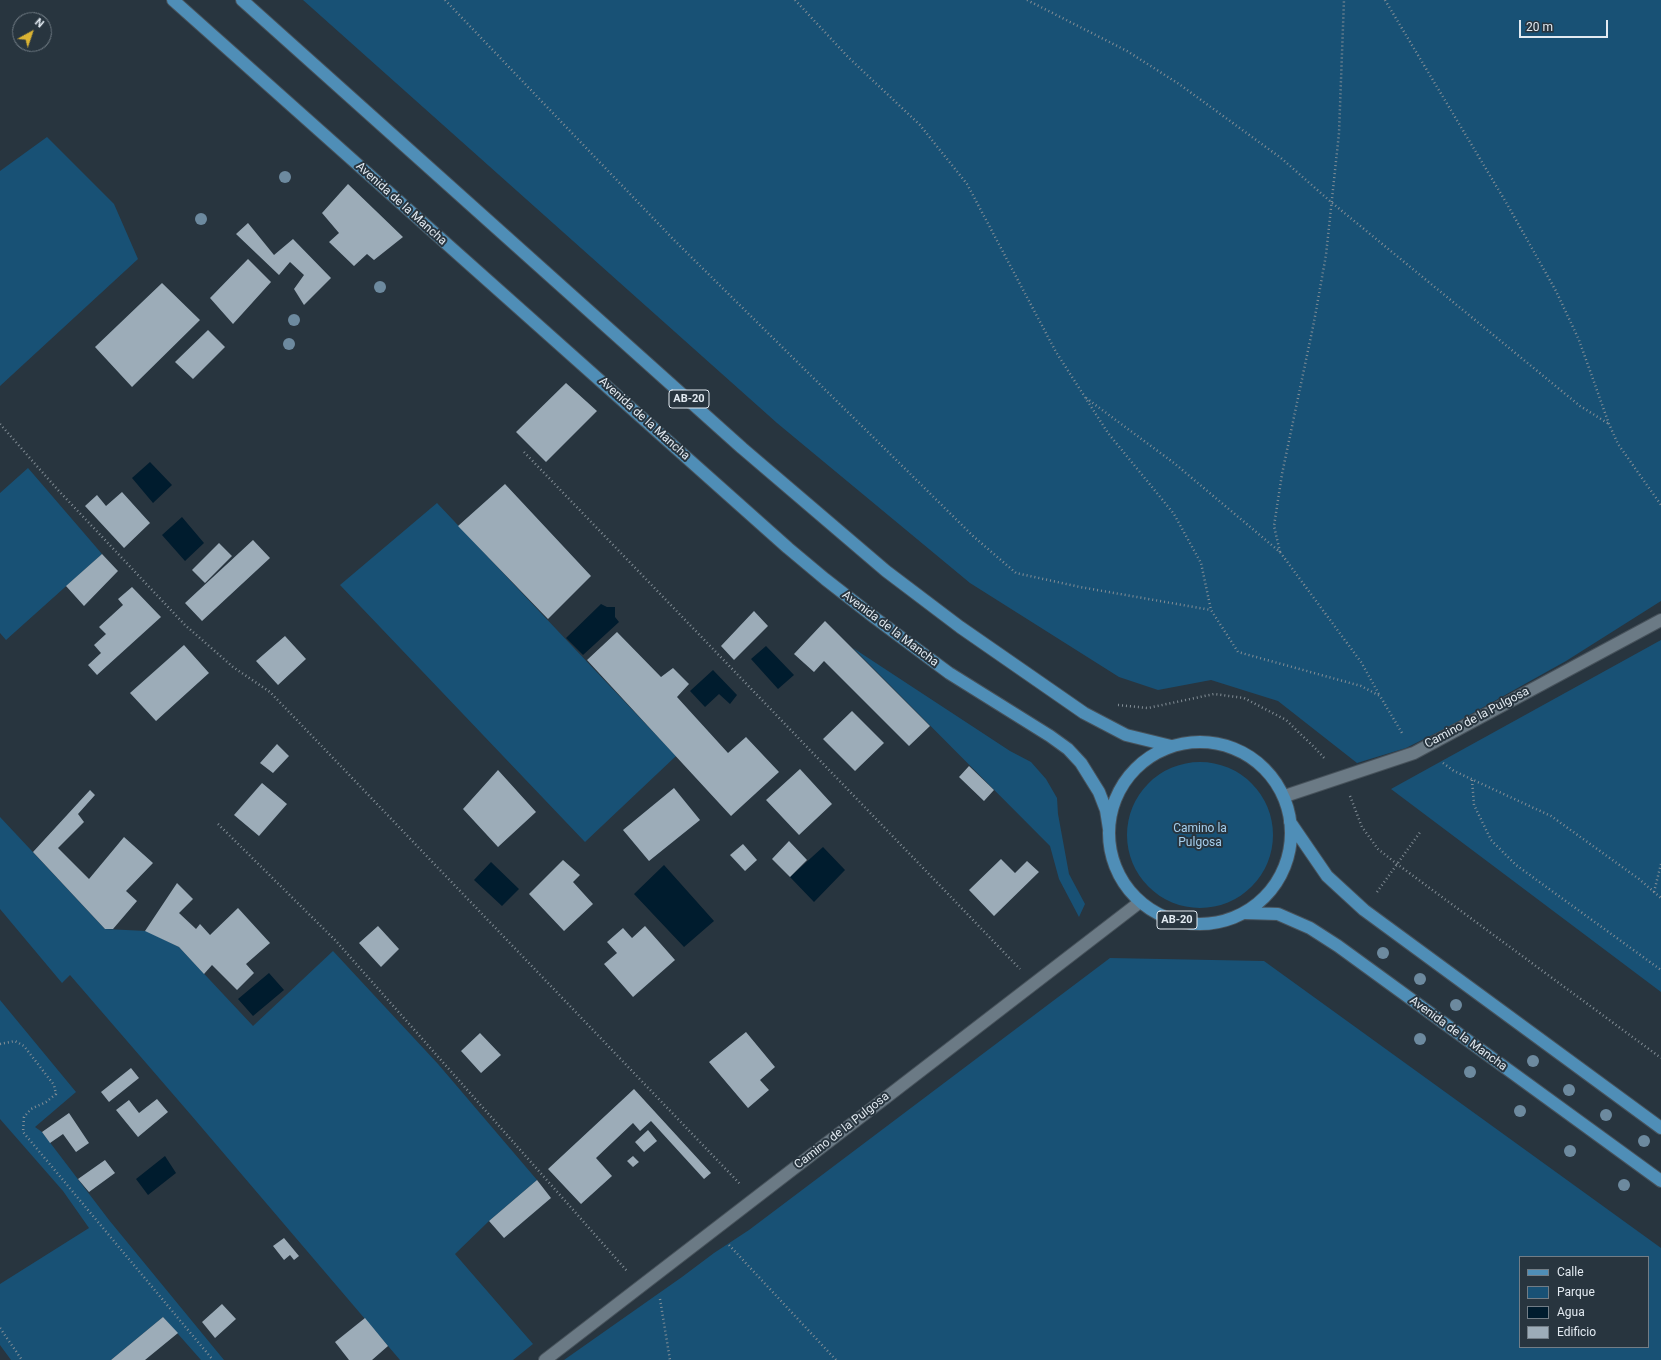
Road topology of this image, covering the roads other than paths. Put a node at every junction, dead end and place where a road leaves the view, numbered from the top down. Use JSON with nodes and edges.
{"nodes":[{"id":1,"x":173,"y":0,"type":"edge"},
{"id":2,"x":242,"y":0,"type":"edge"},
{"id":3,"x":1661,"y":620,"type":"edge"},
{"id":4,"x":1171,"y":746,"type":"junction"},
{"id":5,"x":1285,"y":796,"type":"junction"},
{"id":6,"x":1290,"y":822,"type":"junction"},
{"id":7,"x":1109,"y":828,"type":"junction"},
{"id":8,"x":1140,"y":902,"type":"junction"},
{"id":9,"x":1245,"y":913,"type":"junction"},
{"id":10,"x":1661,"y":1128,"type":"edge"},
{"id":11,"x":1661,"y":1181,"type":"edge"},
{"id":12,"x":545,"y":1360,"type":"edge"}],
"edges":[{"from":1,"to":7,"type":"main road","name":"Avenida de la Mancha"},
{"from":2,"to":4,"type":"main road","number":"AB-20"},
{"from":3,"to":5,"type":"street","name":"Camino de la Pulgosa"},
{"from":4,"to":5,"type":"main road","number":"AB-20"},
{"from":4,"to":7,"type":"main road","number":"AB-20"},
{"from":5,"to":6,"type":"main road","number":"AB-20"},
{"from":6,"to":9,"type":"main road","number":"AB-20"},
{"from":6,"to":10,"type":"main road","number":"AB-20"},
{"from":7,"to":8,"type":"main road","number":"AB-20"},
{"from":8,"to":9,"type":"main road","number":"AB-20"},
{"from":8,"to":12,"type":"street","name":"Camino de la Pulgosa"},
{"from":9,"to":11,"type":"main road","name":"Avenida de la Mancha","number":"AB-20"}]}
